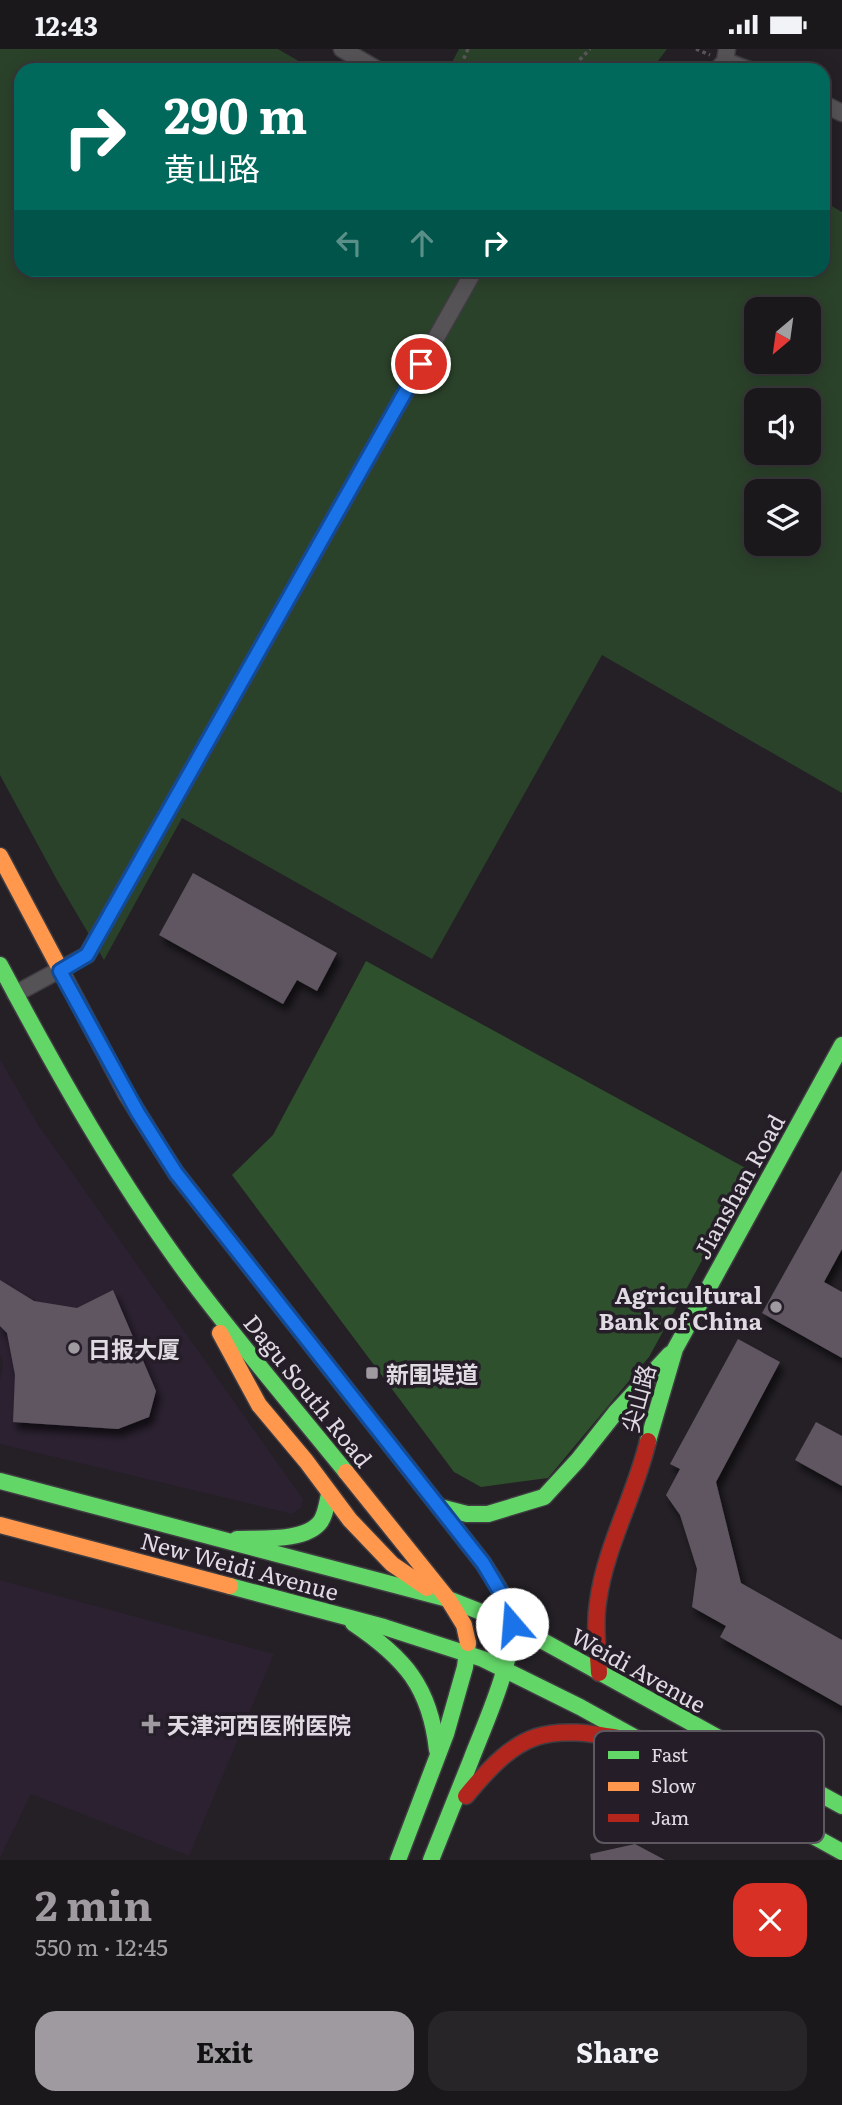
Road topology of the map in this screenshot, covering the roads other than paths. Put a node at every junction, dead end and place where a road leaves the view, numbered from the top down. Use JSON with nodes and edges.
{"nodes":[{"id":1,"x":341,"y":49,"type":"edge"},
{"id":2,"x":366,"y":63,"type":"edge"},
{"id":3,"x":469,"y":277,"type":"edge"},
{"id":4,"x":0,"y":856,"type":"edge"},
{"id":5,"x":0,"y":965,"type":"edge"},
{"id":6,"x":60,"y":971,"type":"junction"},
{"id":7,"x":15,"y":993,"type":"junction"},
{"id":8,"x":842,"y":1045,"type":"edge"},
{"id":9,"x":193,"y":1282,"type":"junction"},
{"id":10,"x":675,"y":1349,"type":"junction"},
{"id":11,"x":0,"y":1481,"type":"edge"},
{"id":12,"x":329,"y":1494,"type":"junction"},
{"id":13,"x":440,"y":1507,"type":"junction"},
{"id":14,"x":0,"y":1525,"type":"edge"},
{"id":15,"x":221,"y":1539,"type":"junction"},
{"id":16,"x":448,"y":1599,"type":"junction"},
{"id":17,"x":342,"y":1617,"type":"junction"},
{"id":18,"x":512,"y":1624,"type":"junction"},
{"id":19,"x":468,"y":1654,"type":"junction"},
{"id":20,"x":504,"y":1669,"type":"junction"},
{"id":21,"x":599,"y":1673,"type":"junction"},
{"id":22,"x":621,"y":1731,"type":"edge"},
{"id":23,"x":705,"y":1731,"type":"edge"},
{"id":24,"x":594,"y":1733,"type":"edge"},
{"id":25,"x":438,"y":1762,"type":"junction"},
{"id":26,"x":824,"y":1796,"type":"edge"},
{"id":27,"x":842,"y":1806,"type":"edge"},
{"id":28,"x":446,"y":1822,"type":"junction"},
{"id":29,"x":824,"y":1842,"type":"edge"},
{"id":30,"x":842,"y":1852,"type":"edge"},
{"id":31,"x":398,"y":1860,"type":"edge"},
{"id":32,"x":431,"y":1860,"type":"edge"}],
"edges":[{"from":1,"to":2,"type":"street"},
{"from":3,"to":6,"type":"street"},
{"from":4,"to":6,"type":"main road","name":"Dagu South Road"},
{"from":5,"to":7,"type":"main road","name":"Dagu South Road"},
{"from":6,"to":7,"type":"street"},
{"from":6,"to":13,"type":"main road","name":"Dagu South Road"},
{"from":7,"to":9,"type":"main road","name":"Dagu South Road"},
{"from":8,"to":10,"type":"main road","name":"Jianshan Road"},
{"from":9,"to":12,"type":"main road"},
{"from":9,"to":16,"type":"main road","name":"Dagu South Road"},
{"from":10,"to":13,"type":"main road","name":"尖山路"},
{"from":10,"to":21,"type":"main road","name":"尖山路"},
{"from":11,"to":15,"type":"main road","name":"New Weidi Avenue"},
{"from":12,"to":15,"type":"main road"},
{"from":12,"to":16,"type":"main road"},
{"from":13,"to":18,"type":"main road","name":"Dagu South Road"},
{"from":14,"to":17,"type":"main road","name":"New Weidi Avenue"},
{"from":15,"to":16,"type":"main road","name":"New Weidi Avenue"},
{"from":16,"to":18,"type":"main road","name":"Weidi Avenue"},
{"from":16,"to":19,"type":"main road","name":"Dagu South Road"},
{"from":17,"to":19,"type":"main road","name":"New Weidi Avenue"},
{"from":17,"to":25,"type":"main road"},
{"from":18,"to":20,"type":"main road","name":"Dagu South Road"},
{"from":18,"to":21,"type":"main road","name":"Weidi Avenue"},
{"from":19,"to":20,"type":"main road"},
{"from":19,"to":25,"type":"main road","name":"Dagu South Road"},
{"from":20,"to":22,"type":"main road"},
{"from":20,"to":28,"type":"main road","name":"Dagu South Road"},
{"from":21,"to":23,"type":"main road","name":"Weidi Avenue"},
{"from":24,"to":28,"type":"main road"},
{"from":25,"to":31,"type":"main road","name":"Dagu South Road"},
{"from":26,"to":27,"type":"main road","name":"Weidi Avenue"},
{"from":28,"to":32,"type":"main road","name":"Dagu South Road"},
{"from":29,"to":30,"type":"main road"}]}
